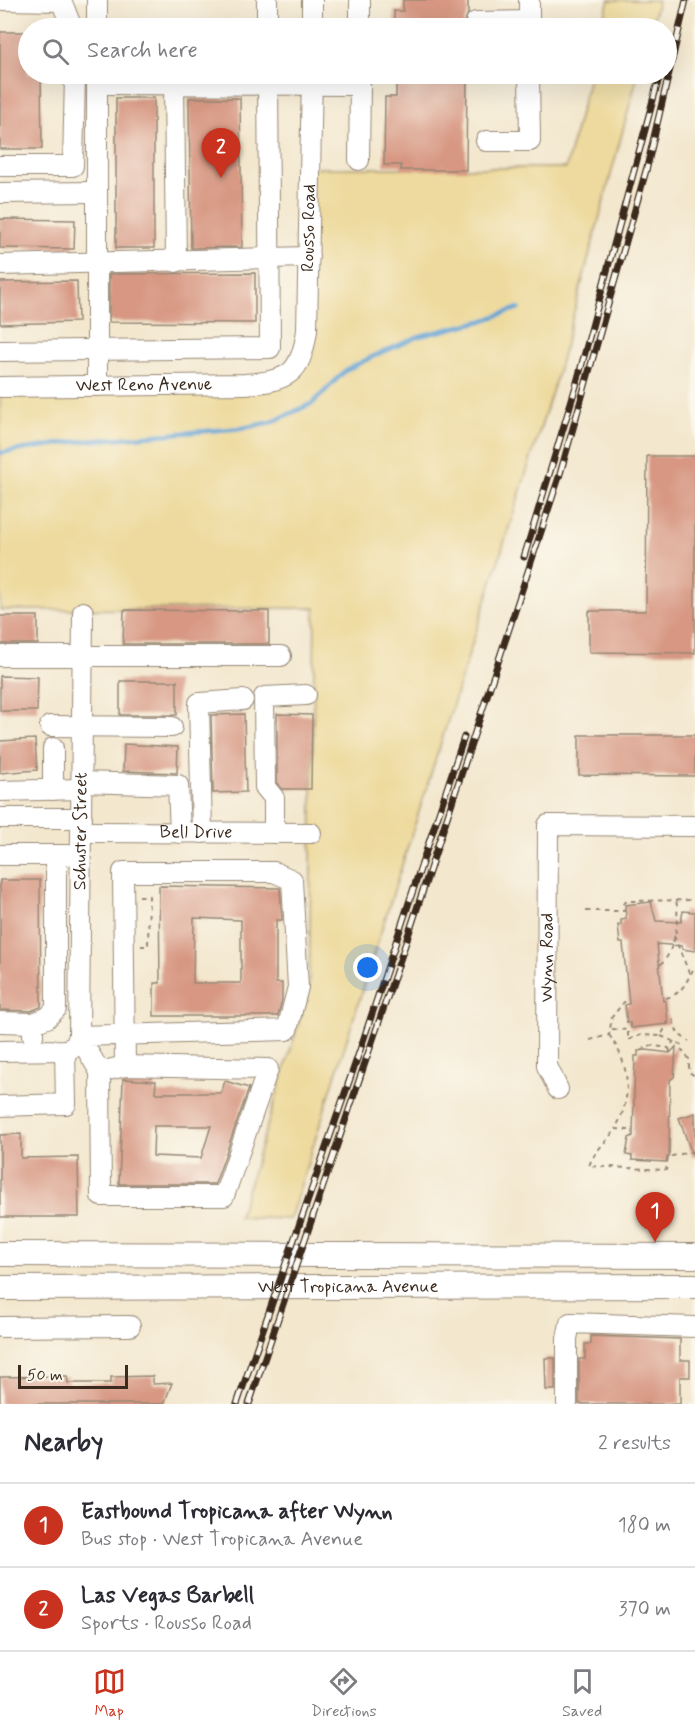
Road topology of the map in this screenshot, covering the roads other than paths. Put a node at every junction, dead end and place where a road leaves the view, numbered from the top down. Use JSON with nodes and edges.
{"nodes":[{"id":1,"x":0,"y":0,"type":"edge"},
{"id":2,"x":61,"y":0,"type":"edge"},
{"id":3,"x":97,"y":0,"type":"edge"},
{"id":4,"x":267,"y":0,"type":"edge"},
{"id":5,"x":312,"y":0,"type":"edge"},
{"id":6,"x":360,"y":0,"type":"edge"},
{"id":7,"x":529,"y":0,"type":"edge"},
{"id":8,"x":68,"y":18,"type":"edge"},
{"id":9,"x":97,"y":18,"type":"edge"},
{"id":10,"x":267,"y":18,"type":"edge"},
{"id":11,"x":312,"y":18,"type":"edge"},
{"id":12,"x":360,"y":18,"type":"edge"},
{"id":13,"x":529,"y":18,"type":"edge"},
{"id":14,"x":75,"y":84,"type":"edge"},
{"id":15,"x":97,"y":84,"type":"edge"},
{"id":16,"x":174,"y":84,"type":"edge"},
{"id":17,"x":268,"y":84,"type":"edge"},
{"id":18,"x":312,"y":84,"type":"edge"},
{"id":19,"x":360,"y":84,"type":"edge"},
{"id":20,"x":529,"y":84,"type":"edge"},
{"id":21,"x":486,"y":141,"type":"dead end"},
{"id":22,"x":358,"y":160,"type":"dead end"},
{"id":23,"x":0,"y":166,"type":"edge"},
{"id":24,"x":97,"y":192,"type":"junction"},
{"id":25,"x":0,"y":193,"type":"edge"},
{"id":26,"x":309,"y":257,"type":"junction"},
{"id":27,"x":269,"y":260,"type":"junction"},
{"id":28,"x":176,"y":262,"type":"junction"},
{"id":29,"x":97,"y":264,"type":"junction"},
{"id":30,"x":0,"y":265,"type":"edge"},
{"id":31,"x":97,"y":350,"type":"junction"},
{"id":32,"x":0,"y":351,"type":"edge"},
{"id":33,"x":287,"y":375,"type":"joint"},
{"id":34,"x":97,"y":386,"type":"junction"},
{"id":35,"x":0,"y":387,"type":"edge"},
{"id":36,"x":83,"y":612,"type":"dead end"},
{"id":37,"x":83,"y":655,"type":"junction"},
{"id":38,"x":0,"y":656,"type":"edge"},
{"id":39,"x":281,"y":656,"type":"dead end"},
{"id":40,"x":306,"y":695,"type":"dead end"},
{"id":41,"x":243,"y":700,"type":"dead end"},
{"id":42,"x":82,"y":725,"type":"junction"},
{"id":43,"x":50,"y":726,"type":"dead end"},
{"id":44,"x":172,"y":727,"type":"dead end"},
{"id":45,"x":53,"y":748,"type":"dead end"},
{"id":46,"x":82,"y":786,"type":"junction"},
{"id":47,"x":53,"y":790,"type":"junction"},
{"id":48,"x":0,"y":791,"type":"edge"},
{"id":49,"x":0,"y":818,"type":"edge"},
{"id":50,"x":82,"y":825,"type":"junction"},
{"id":51,"x":695,"y":826,"type":"edge"},
{"id":52,"x":180,"y":833,"type":"junction"},
{"id":53,"x":202,"y":833,"type":"junction"},
{"id":54,"x":274,"y":833,"type":"junction"},
{"id":55,"x":311,"y":833,"type":"dead end"},
{"id":56,"x":0,"y":855,"type":"edge"},
{"id":57,"x":56,"y":855,"type":"junction"},
{"id":58,"x":81,"y":855,"type":"junction"},
{"id":59,"x":0,"y":1022,"type":"edge"},
{"id":60,"x":33,"y":1023,"type":"junction"},
{"id":61,"x":124,"y":1035,"type":"junction"},
{"id":62,"x":73,"y":1044,"type":"junction"},
{"id":63,"x":34,"y":1050,"type":"junction"},
{"id":64,"x":0,"y":1051,"type":"edge"},
{"id":65,"x":125,"y":1066,"type":"junction"},
{"id":66,"x":100,"y":1072,"type":"junction"},
{"id":67,"x":558,"y":1089,"type":"dead end"},
{"id":68,"x":0,"y":1106,"type":"edge"},
{"id":69,"x":0,"y":1254,"type":"edge"},
{"id":70,"x":695,"y":1256,"type":"edge"},
{"id":71,"x":695,"y":1286,"type":"edge"},
{"id":72,"x":0,"y":1288,"type":"edge"},
{"id":73,"x":130,"y":1326,"type":"dead end"},
{"id":74,"x":0,"y":1327,"type":"edge"},
{"id":75,"x":695,"y":1327,"type":"edge"},
{"id":76,"x":567,"y":1404,"type":"edge"}],
"edges":[{"from":1,"to":2,"type":"street"},
{"from":2,"to":8,"type":"street"},
{"from":3,"to":9,"type":"street"},
{"from":4,"to":10,"type":"street"},
{"from":5,"to":11,"type":"street"},
{"from":6,"to":12,"type":"street"},
{"from":7,"to":13,"type":"street"},
{"from":14,"to":23,"type":"street"},
{"from":15,"to":24,"type":"street"},
{"from":16,"to":28,"type":"street"},
{"from":17,"to":27,"type":"street"},
{"from":18,"to":26,"type":"street","name":"Rousso Road"},
{"from":19,"to":22,"type":"street"},
{"from":20,"to":21,"type":"street"},
{"from":24,"to":25,"type":"street"},
{"from":24,"to":29,"type":"street"},
{"from":26,"to":27,"type":"street"},
{"from":26,"to":33,"type":"street","name":"Rousso Road"},
{"from":27,"to":28,"type":"street"},
{"from":27,"to":31,"type":"street"},
{"from":28,"to":29,"type":"street"},
{"from":29,"to":30,"type":"street"},
{"from":29,"to":31,"type":"street"},
{"from":31,"to":32,"type":"street"},
{"from":31,"to":34,"type":"street"},
{"from":33,"to":34,"type":"street","name":"West Reno Avenue"},
{"from":34,"to":35,"type":"street","name":"West Reno Avenue"},
{"from":36,"to":37,"type":"street","name":"Schuster Street"},
{"from":37,"to":38,"type":"street"},
{"from":37,"to":39,"type":"street"},
{"from":37,"to":42,"type":"street","name":"Schuster Street"},
{"from":40,"to":54,"type":"street"},
{"from":41,"to":53,"type":"street"},
{"from":42,"to":43,"type":"street"},
{"from":42,"to":44,"type":"street"},
{"from":42,"to":46,"type":"street","name":"Schuster Street"},
{"from":45,"to":47,"type":"street"},
{"from":46,"to":47,"type":"street"},
{"from":46,"to":50,"type":"street","name":"Schuster Street"},
{"from":46,"to":52,"type":"street"},
{"from":47,"to":48,"type":"street"},
{"from":49,"to":50,"type":"street","name":"Bell Drive"},
{"from":50,"to":52,"type":"street","name":"Bell Drive"},
{"from":50,"to":58,"type":"street","name":"Schuster Street"},
{"from":51,"to":67,"type":"street","name":"Wynn Road"},
{"from":52,"to":53,"type":"street","name":"Bell Drive"},
{"from":53,"to":54,"type":"street","name":"Bell Drive"},
{"from":54,"to":55,"type":"street","name":"Bell Drive"},
{"from":56,"to":57,"type":"street"},
{"from":57,"to":58,"type":"street"},
{"from":57,"to":60,"type":"street"},
{"from":58,"to":62,"type":"street","name":"Schuster Street"},
{"from":59,"to":60,"type":"street"},
{"from":60,"to":63,"type":"street"},
{"from":61,"to":61,"type":"street"},
{"from":61,"to":62,"type":"street"},
{"from":61,"to":65,"type":"street"},
{"from":62,"to":63,"type":"street"},
{"from":62,"to":66,"type":"street"},
{"from":62,"to":68,"type":"street","name":"Schuster Street"},
{"from":63,"to":64,"type":"street"},
{"from":65,"to":66,"type":"street"},
{"from":65,"to":66,"type":"street"},
{"from":69,"to":70,"type":"main road","name":"West Tropicana Avenue"},
{"from":71,"to":72,"type":"main road","name":"West Tropicana Avenue"},
{"from":73,"to":74,"type":"street"},
{"from":75,"to":76,"type":"street"}]}
